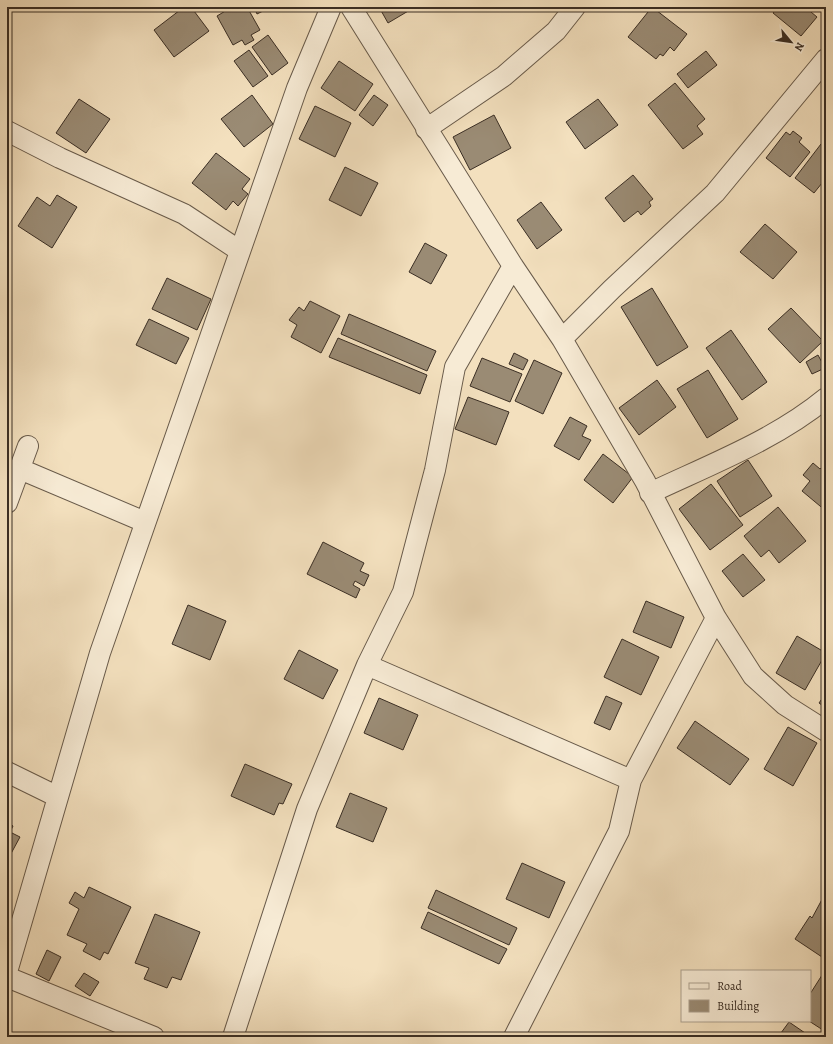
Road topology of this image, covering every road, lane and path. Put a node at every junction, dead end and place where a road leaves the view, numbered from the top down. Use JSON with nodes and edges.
{"nodes":[{"id":1,"x":331,"y":7,"type":"edge"},
{"id":2,"x":351,"y":7,"type":"edge"},
{"id":3,"x":575,"y":7,"type":"edge"},
{"id":4,"x":826,"y":59,"type":"edge"},
{"id":5,"x":426,"y":129,"type":"junction"},
{"id":6,"x":7,"y":131,"type":"edge"},
{"id":7,"x":240,"y":251,"type":"junction"},
{"id":8,"x":513,"y":266,"type":"junction"},
{"id":9,"x":562,"y":339,"type":"junction"},
{"id":10,"x":826,"y":398,"type":"edge"},
{"id":11,"x":28,"y":446,"type":"dead end"},
{"id":12,"x":20,"y":468,"type":"junction"},
{"id":13,"x":650,"y":493,"type":"junction"},
{"id":14,"x":7,"y":503,"type":"edge"},
{"id":15,"x":145,"y":522,"type":"junction"},
{"id":16,"x":716,"y":618,"type":"junction"},
{"id":17,"x":367,"y":665,"type":"junction"},
{"id":18,"x":826,"y":731,"type":"edge"},
{"id":19,"x":7,"y":772,"type":"edge"},
{"id":20,"x":631,"y":780,"type":"junction"},
{"id":21,"x":58,"y":797,"type":"junction"},
{"id":22,"x":7,"y":972,"type":"edge"},
{"id":23,"x":7,"y":978,"type":"edge"},
{"id":24,"x":154,"y":1037,"type":"edge"},
{"id":25,"x":233,"y":1037,"type":"edge"},
{"id":26,"x":514,"y":1037,"type":"edge"}],
"edges":[{"from":1,"to":7,"type":"street"},
{"from":2,"to":5,"type":"street"},
{"from":3,"to":5,"type":"street"},
{"from":4,"to":9,"type":"street"},
{"from":5,"to":8,"type":"street"},
{"from":6,"to":7,"type":"street"},
{"from":7,"to":15,"type":"street"},
{"from":8,"to":9,"type":"street"},
{"from":8,"to":17,"type":"street"},
{"from":9,"to":13,"type":"street"},
{"from":10,"to":13,"type":"street"},
{"from":11,"to":12,"type":"street"},
{"from":12,"to":14,"type":"street"},
{"from":12,"to":15,"type":"street"},
{"from":13,"to":16,"type":"street"},
{"from":15,"to":21,"type":"street"},
{"from":16,"to":18,"type":"street"},
{"from":16,"to":20,"type":"street"},
{"from":17,"to":20,"type":"street"},
{"from":17,"to":25,"type":"street"},
{"from":19,"to":21,"type":"street"},
{"from":20,"to":26,"type":"street"},
{"from":21,"to":22,"type":"street"},
{"from":23,"to":24,"type":"street"}]}
